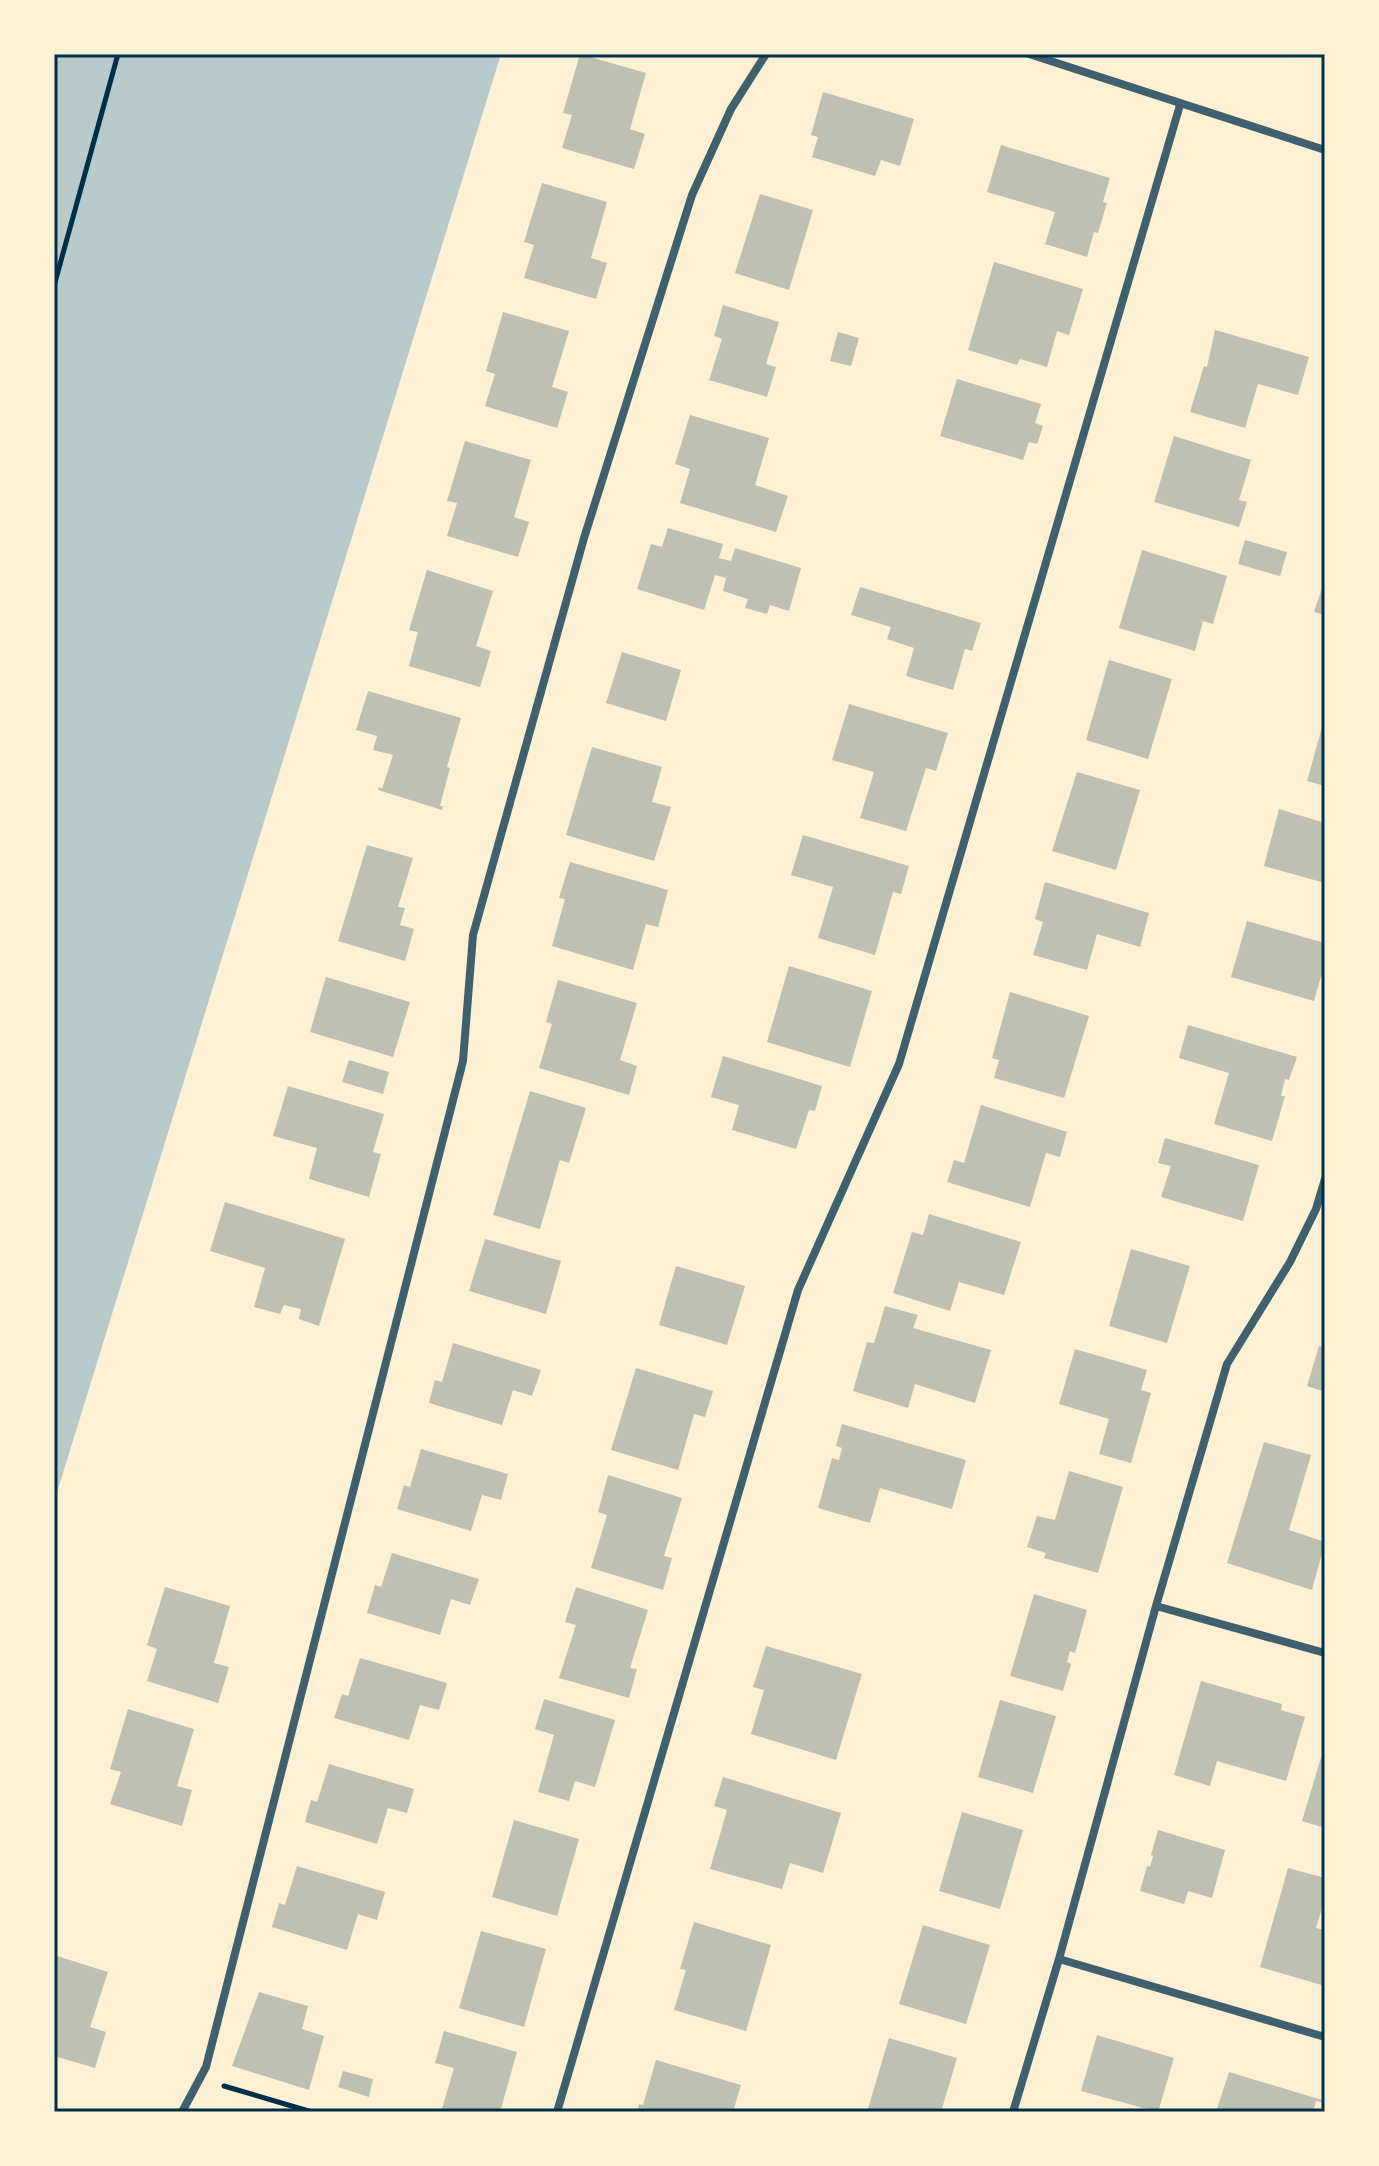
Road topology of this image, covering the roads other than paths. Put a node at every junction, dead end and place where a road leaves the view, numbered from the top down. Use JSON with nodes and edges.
{"nodes":[{"id":1,"x":766,"y":54,"type":"edge"},
{"id":2,"x":1029,"y":54,"type":"edge"},
{"id":3,"x":1180,"y":105,"type":"junction"},
{"id":4,"x":1325,"y":150,"type":"edge"},
{"id":5,"x":1325,"y":1179,"type":"edge"},
{"id":6,"x":1156,"y":1606,"type":"junction"},
{"id":7,"x":1325,"y":1653,"type":"edge"},
{"id":8,"x":1059,"y":1959,"type":"junction"},
{"id":9,"x":1325,"y":2037,"type":"edge"},
{"id":10,"x":182,"y":2112,"type":"edge"},
{"id":11,"x":557,"y":2112,"type":"edge"},
{"id":12,"x":1013,"y":2112,"type":"edge"}],
"edges":[{"from":1,"to":10,"type":"street"},
{"from":2,"to":3,"type":"street"},
{"from":3,"to":4,"type":"street"},
{"from":3,"to":11,"type":"street"},
{"from":5,"to":6,"type":"street"},
{"from":6,"to":7,"type":"street"},
{"from":6,"to":8,"type":"street"},
{"from":8,"to":9,"type":"street"},
{"from":8,"to":12,"type":"street"}]}
